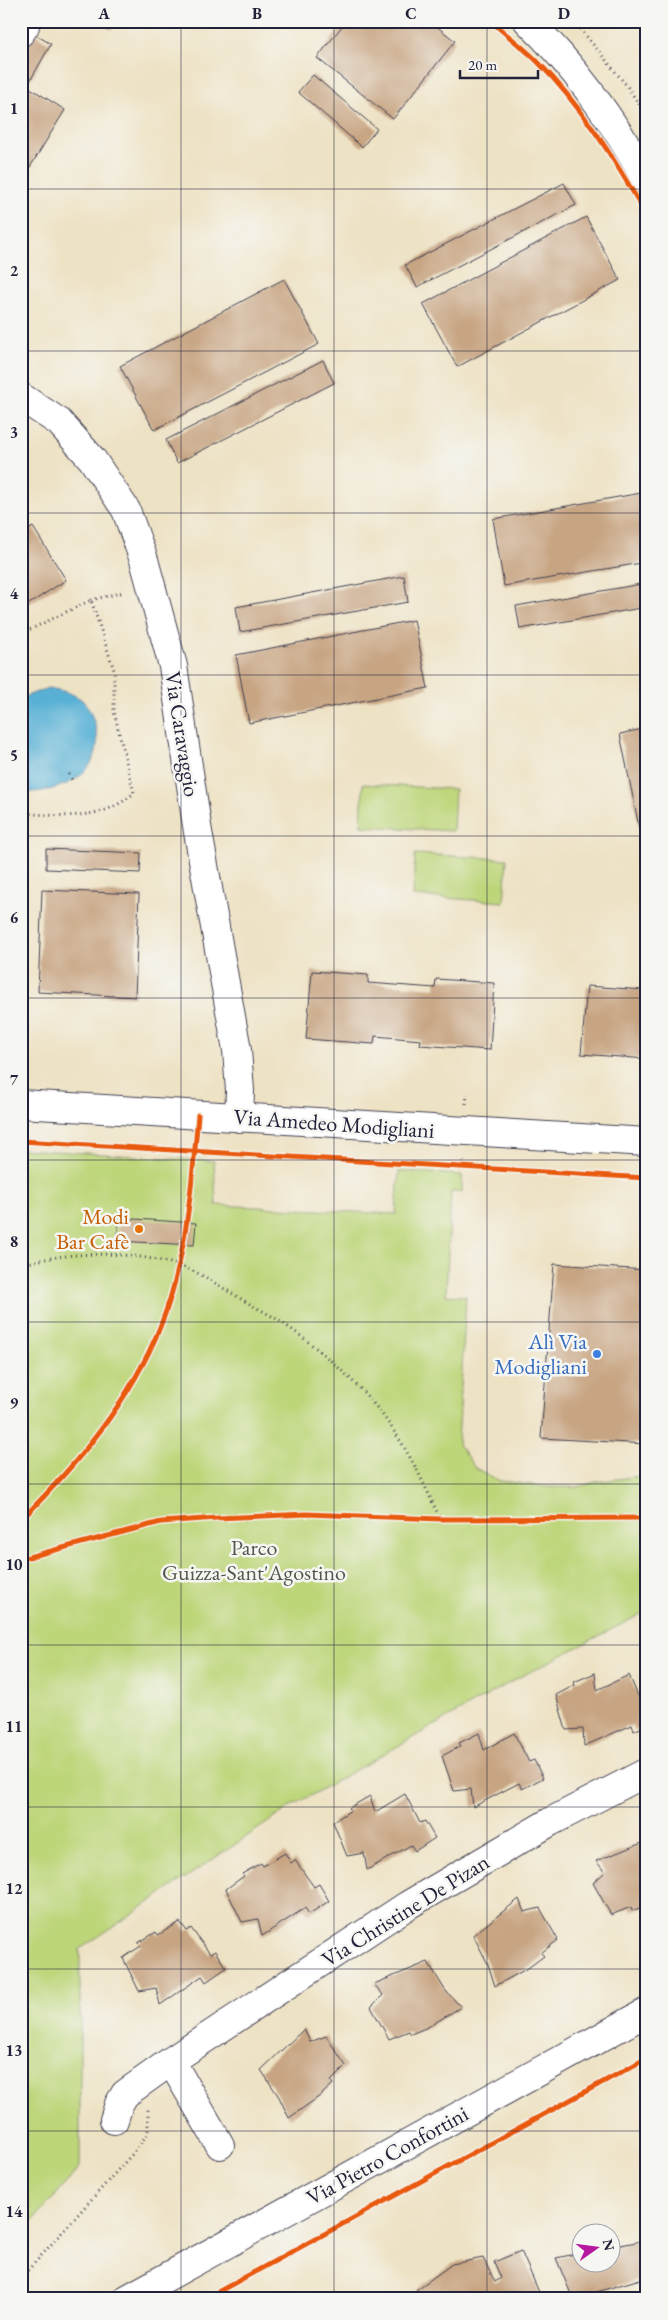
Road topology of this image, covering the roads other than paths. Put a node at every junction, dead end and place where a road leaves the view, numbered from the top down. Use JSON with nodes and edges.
{"nodes":[{"id":1,"x":528,"y":21,"type":"edge"},
{"id":2,"x":640,"y":154,"type":"edge"},
{"id":3,"x":647,"y":181,"type":"edge"},
{"id":4,"x":21,"y":397,"type":"edge"},
{"id":5,"x":21,"y":1104,"type":"edge"},
{"id":6,"x":239,"y":1118,"type":"junction"},
{"id":7,"x":647,"y":1142,"type":"edge"},
{"id":8,"x":647,"y":1772,"type":"edge"},
{"id":9,"x":647,"y":2012,"type":"edge"},
{"id":10,"x":171,"y":2061,"type":"junction"},
{"id":11,"x":114,"y":2120,"type":"dead end"},
{"id":12,"x":220,"y":2145,"type":"dead end"},
{"id":13,"x":127,"y":2299,"type":"edge"}],
"edges":[{"from":1,"to":2,"type":"street"},
{"from":2,"to":3,"type":"street"},
{"from":4,"to":6,"type":"street","name":"Via Caravaggio"},
{"from":5,"to":6,"type":"street","name":"Via Amedeo Modigliani"},
{"from":6,"to":7,"type":"street","name":"Via Amedeo Modigliani"},
{"from":8,"to":10,"type":"street","name":"Via Christine De Pizan"},
{"from":9,"to":13,"type":"street","name":"Via Pietro Confortini"},
{"from":10,"to":11,"type":"street","name":"Via Christine De Pizan"},
{"from":10,"to":12,"type":"street"}]}
